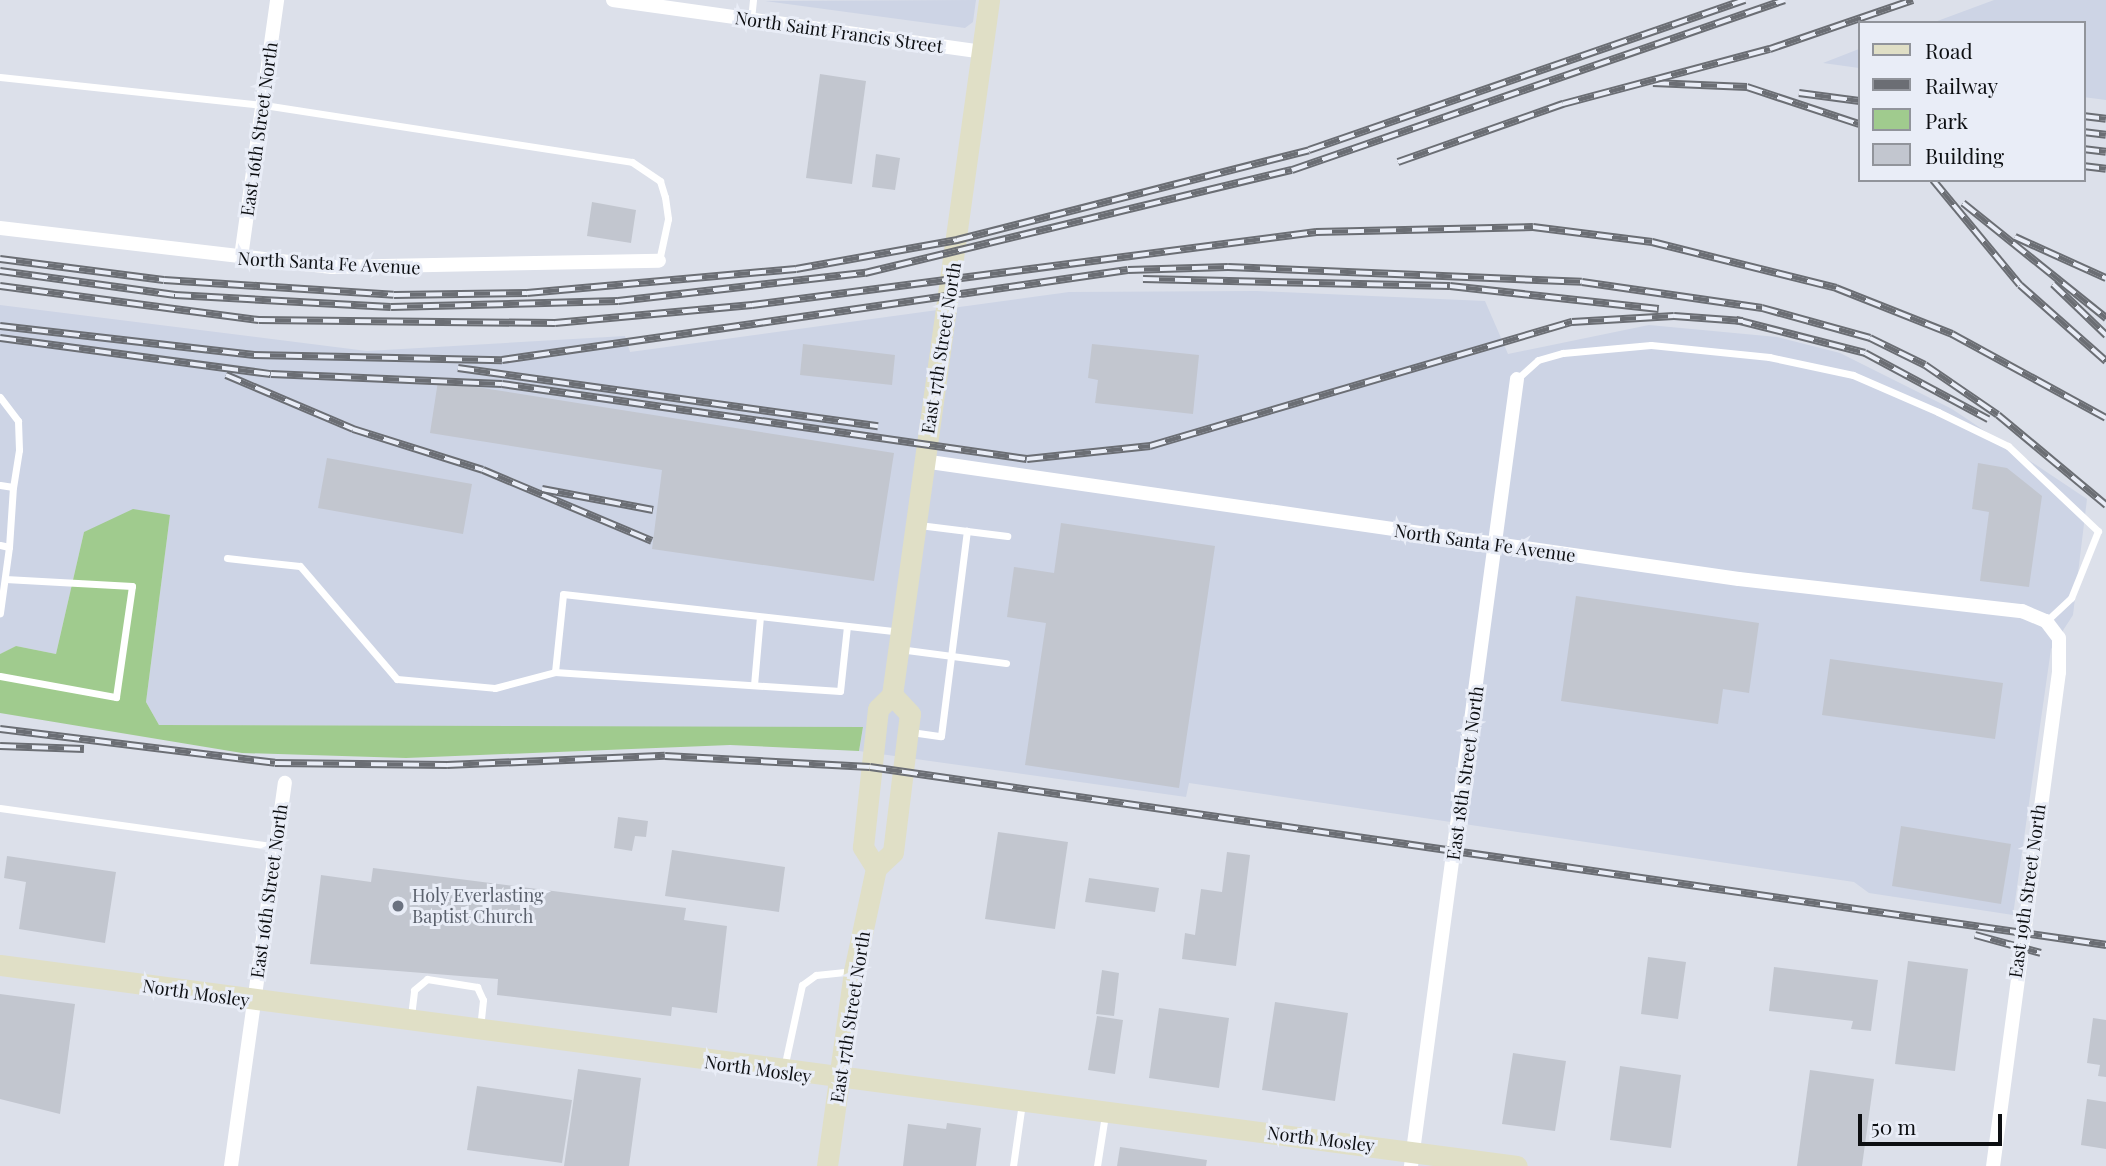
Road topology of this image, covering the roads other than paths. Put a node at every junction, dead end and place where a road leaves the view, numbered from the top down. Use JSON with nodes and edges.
{"nodes":[{"id":1,"x":277,"y":0,"type":"edge"},
{"id":2,"x":613,"y":0,"type":"edge"},
{"id":3,"x":753,"y":0,"type":"edge"},
{"id":4,"x":989,"y":0,"type":"edge"},
{"id":5,"x":750,"y":20,"type":"junction"},
{"id":6,"x":982,"y":52,"type":"junction"},
{"id":7,"x":0,"y":78,"type":"edge"},
{"id":8,"x":264,"y":105,"type":"junction"},
{"id":9,"x":0,"y":228,"type":"edge"},
{"id":10,"x":241,"y":257,"type":"junction"},
{"id":11,"x":659,"y":261,"type":"joint"},
{"id":12,"x":1517,"y":379,"type":"joint"},
{"id":13,"x":0,"y":397,"type":"edge"},
{"id":14,"x":923,"y":461,"type":"junction"},
{"id":15,"x":0,"y":485,"type":"edge"},
{"id":16,"x":13,"y":487,"type":"junction"},
{"id":17,"x":915,"y":525,"type":"junction"},
{"id":18,"x":967,"y":531,"type":"junction"},
{"id":19,"x":1007,"y":536,"type":"dead end"},
{"id":20,"x":0,"y":545,"type":"edge"},
{"id":21,"x":1496,"y":545,"type":"junction"},
{"id":22,"x":9,"y":547,"type":"junction"},
{"id":23,"x":227,"y":558,"type":"dead end"},
{"id":24,"x":5,"y":579,"type":"junction"},
{"id":25,"x":0,"y":613,"type":"edge"},
{"id":26,"x":760,"y":617,"type":"junction"},
{"id":27,"x":2046,"y":621,"type":"junction"},
{"id":28,"x":847,"y":626,"type":"junction"},
{"id":29,"x":899,"y":641,"type":"junction"},
{"id":30,"x":951,"y":656,"type":"junction"},
{"id":31,"x":1006,"y":663,"type":"dead end"},
{"id":32,"x":555,"y":673,"type":"junction"},
{"id":33,"x":0,"y":676,"type":"edge"},
{"id":34,"x":754,"y":685,"type":"junction"},
{"id":35,"x":891,"y":695,"type":"junction"},
{"id":36,"x":909,"y":731,"type":"junction"},
{"id":37,"x":285,"y":783,"type":"dead end"},
{"id":38,"x":0,"y":808,"type":"edge"},
{"id":39,"x":276,"y":847,"type":"junction"},
{"id":40,"x":876,"y":869,"type":"junction"},
{"id":41,"x":0,"y":965,"type":"edge"},
{"id":42,"x":854,"y":971,"type":"junction"},
{"id":43,"x":254,"y":1001,"type":"junction"},
{"id":44,"x":410,"y":1022,"type":"junction"},
{"id":45,"x":480,"y":1031,"type":"junction"},
{"id":46,"x":783,"y":1072,"type":"junction"},
{"id":47,"x":839,"y":1080,"type":"junction"},
{"id":48,"x":1022,"y":1102,"type":"junction"},
{"id":49,"x":1105,"y":1113,"type":"junction"},
{"id":50,"x":1412,"y":1158,"type":"edge"},
{"id":51,"x":231,"y":1166,"type":"edge"},
{"id":52,"x":827,"y":1166,"type":"edge"},
{"id":53,"x":1013,"y":1166,"type":"edge"},
{"id":54,"x":1097,"y":1166,"type":"edge"},
{"id":55,"x":1517,"y":1166,"type":"edge"},
{"id":56,"x":1993,"y":1166,"type":"edge"}],
"edges":[{"from":1,"to":8,"type":"street","name":"East 16th Street North"},
{"from":2,"to":5,"type":"street","name":"North Saint Francis Street"},
{"from":3,"to":5,"type":"lane"},
{"from":4,"to":6,"type":"street","name":"East 17th Street North"},
{"from":5,"to":6,"type":"street","name":"North Saint Francis Street"},
{"from":6,"to":14,"type":"street","name":"East 17th Street North"},
{"from":7,"to":8,"type":"lane"},
{"from":8,"to":10,"type":"street","name":"East 16th Street North"},
{"from":8,"to":11,"type":"lane"},
{"from":9,"to":10,"type":"street","name":"North Santa Fe Avenue"},
{"from":10,"to":11,"type":"street","name":"North Santa Fe Avenue"},
{"from":12,"to":21,"type":"street","name":"East 18th Street North"},
{"from":12,"to":27,"type":"lane"},
{"from":13,"to":16,"type":"lane"},
{"from":14,"to":17,"type":"street","name":"East 17th Street North"},
{"from":14,"to":21,"type":"street","name":"North Santa Fe Avenue"},
{"from":15,"to":16,"type":"lane"},
{"from":16,"to":22,"type":"lane"},
{"from":17,"to":18,"type":"lane"},
{"from":17,"to":29,"type":"street","name":"East 17th Street North"},
{"from":18,"to":19,"type":"lane"},
{"from":18,"to":30,"type":"lane"},
{"from":20,"to":22,"type":"lane"},
{"from":21,"to":27,"type":"street","name":"North Santa Fe Avenue"},
{"from":21,"to":50,"type":"street","name":"East 18th Street North"},
{"from":22,"to":24,"type":"lane"},
{"from":23,"to":32,"type":"lane"},
{"from":24,"to":25,"type":"lane"},
{"from":24,"to":33,"type":"lane"},
{"from":26,"to":28,"type":"lane"},
{"from":26,"to":32,"type":"lane"},
{"from":26,"to":34,"type":"lane"},
{"from":27,"to":56,"type":"street","name":"East 19th Street North"},
{"from":28,"to":29,"type":"lane"},
{"from":28,"to":34,"type":"lane"},
{"from":29,"to":30,"type":"lane"},
{"from":29,"to":35,"type":"street","name":"East 17th Street North"},
{"from":30,"to":31,"type":"lane"},
{"from":30,"to":36,"type":"lane"},
{"from":32,"to":34,"type":"lane"},
{"from":35,"to":36,"type":"street","name":"East 17th Street North"},
{"from":35,"to":40,"type":"street","name":"East 17th Street North"},
{"from":36,"to":40,"type":"street","name":"East 17th Street North"},
{"from":37,"to":39,"type":"street","name":"East 16th Street North"},
{"from":38,"to":39,"type":"lane"},
{"from":39,"to":43,"type":"street","name":"East 16th Street North"},
{"from":40,"to":42,"type":"street","name":"East 17th Street North"},
{"from":41,"to":43,"type":"street","name":"North Mosley"},
{"from":42,"to":46,"type":"lane"},
{"from":42,"to":47,"type":"street","name":"East 17th Street North"},
{"from":43,"to":44,"type":"street","name":"North Mosley"},
{"from":43,"to":51,"type":"street","name":"East 16th Street North"},
{"from":44,"to":45,"type":"street","name":"North Mosley"},
{"from":44,"to":45,"type":"lane"},
{"from":45,"to":46,"type":"street","name":"North Mosley"},
{"from":46,"to":47,"type":"street","name":"North Mosley"},
{"from":47,"to":48,"type":"street","name":"North Mosley"},
{"from":47,"to":52,"type":"street","name":"East 17th Street North"},
{"from":48,"to":49,"type":"street","name":"North Mosley"},
{"from":48,"to":53,"type":"lane"},
{"from":49,"to":50,"type":"street","name":"North Mosley"},
{"from":49,"to":54,"type":"lane"},
{"from":50,"to":55,"type":"street","name":"North Mosley"}]}
